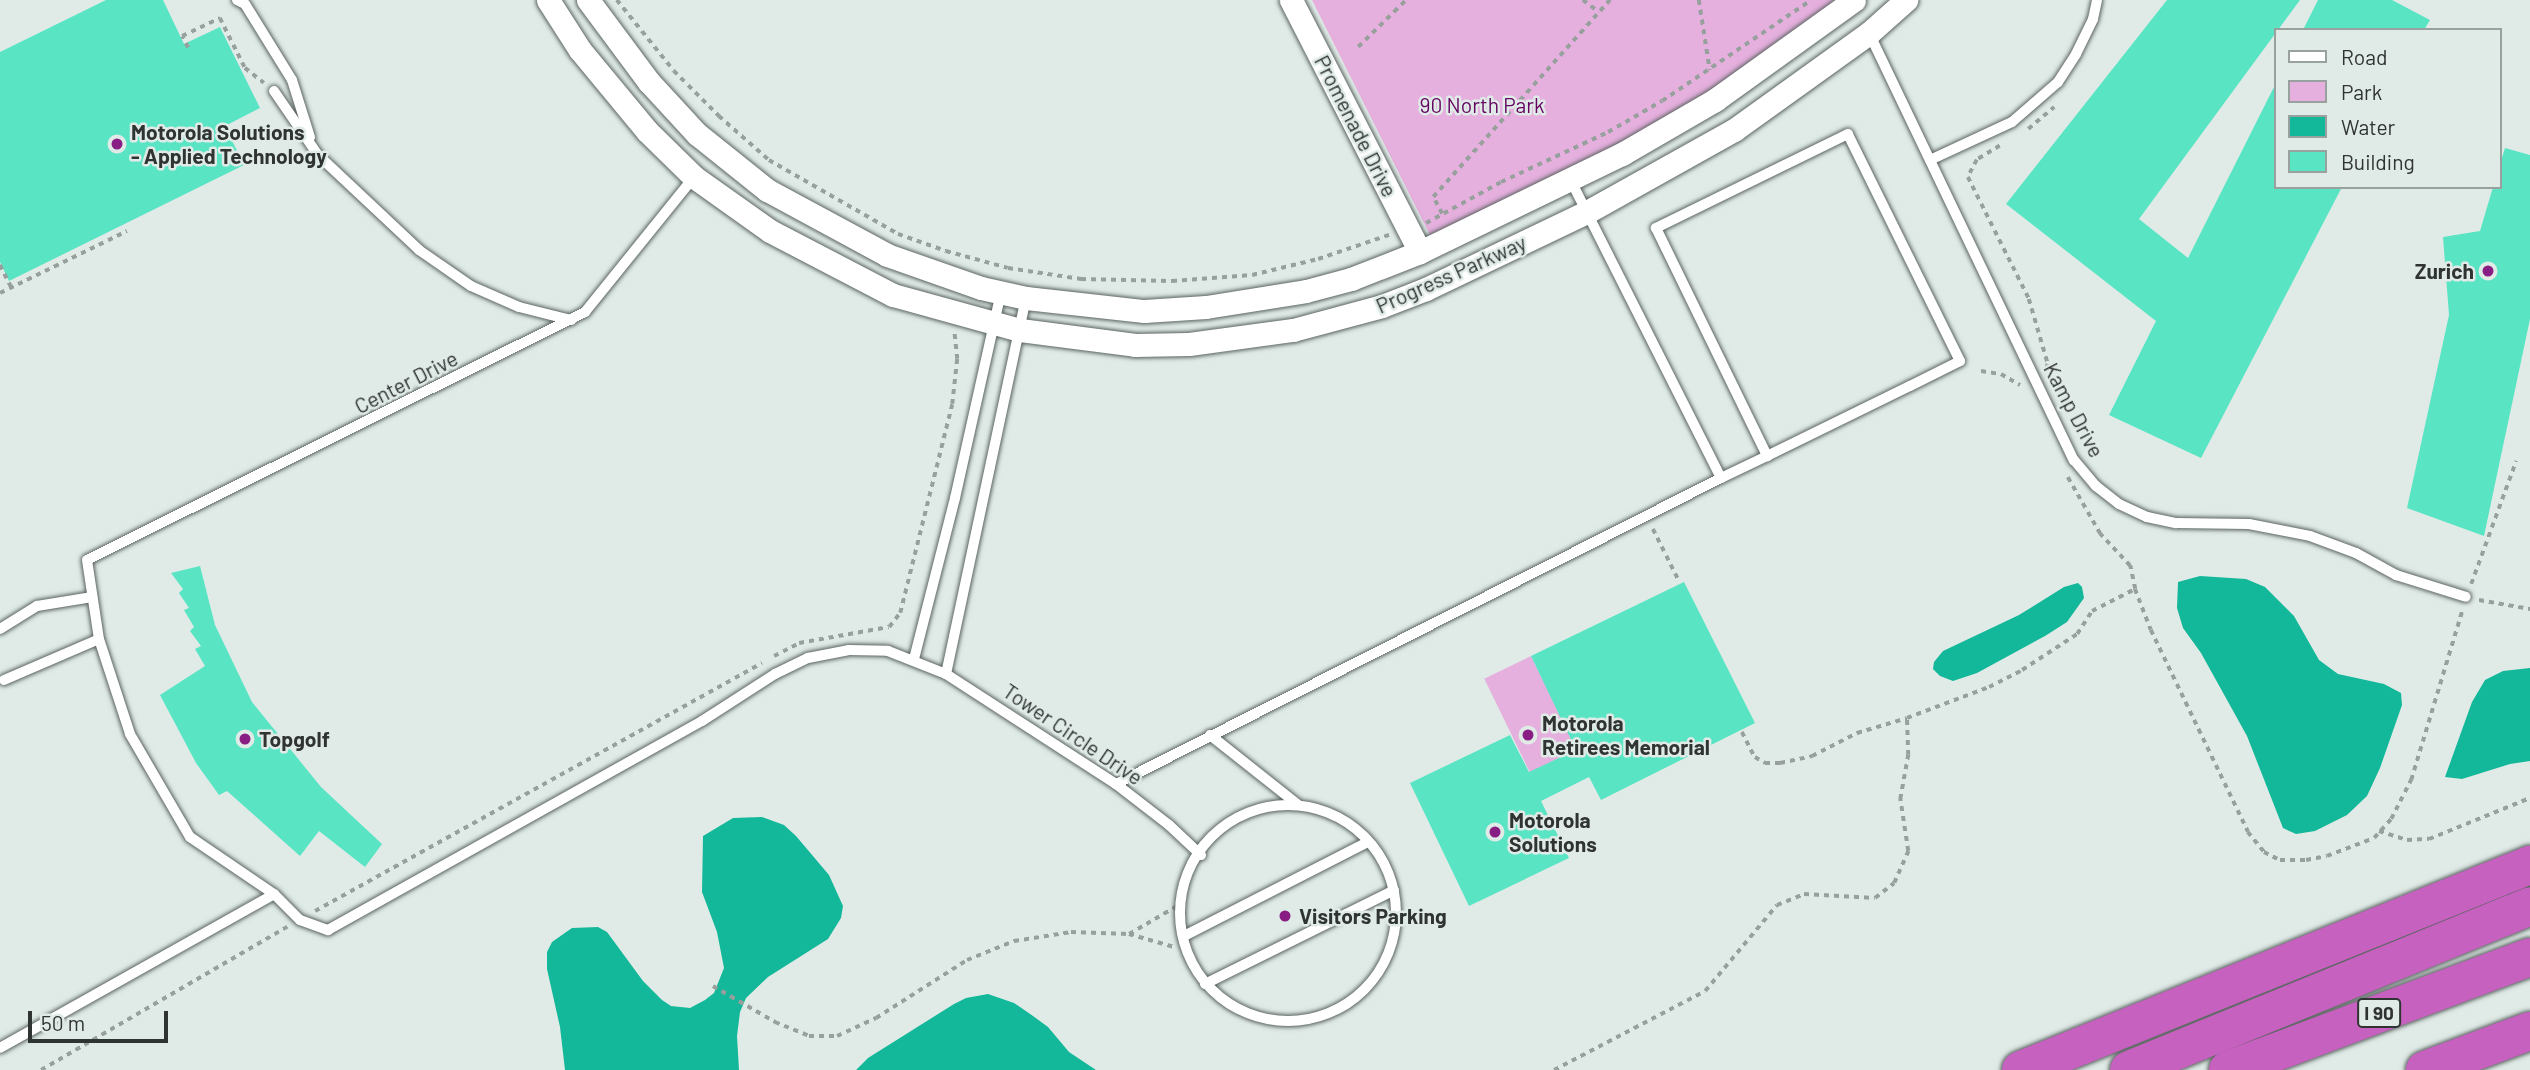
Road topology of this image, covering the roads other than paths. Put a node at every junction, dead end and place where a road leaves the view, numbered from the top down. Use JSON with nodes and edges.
{"nodes":[{"id":1,"x":237,"y":0,"type":"edge"},
{"id":2,"x":548,"y":0,"type":"edge"},
{"id":3,"x":588,"y":0,"type":"edge"},
{"id":4,"x":1292,"y":0,"type":"edge"},
{"id":5,"x":1906,"y":0,"type":"edge"},
{"id":6,"x":2097,"y":0,"type":"edge"},
{"id":7,"x":1852,"y":1,"type":"edge"},
{"id":8,"x":1869,"y":33,"type":"junction"},
{"id":9,"x":274,"y":90,"type":"road end"},
{"id":10,"x":314,"y":150,"type":"junction"},
{"id":11,"x":1930,"y":160,"type":"junction"},
{"id":12,"x":694,"y":177,"type":"junction"},
{"id":13,"x":1570,"y":179,"type":"junction"},
{"id":14,"x":1587,"y":212,"type":"junction"},
{"id":15,"x":1420,"y":252,"type":"junction"},
{"id":16,"x":1001,"y":293,"type":"junction"},
{"id":17,"x":1026,"y":298,"type":"junction"},
{"id":18,"x":570,"y":320,"type":"junction"},
{"id":19,"x":994,"y":324,"type":"junction"},
{"id":20,"x":1020,"y":330,"type":"junction"},
{"id":21,"x":1768,"y":456,"type":"junction"},
{"id":22,"x":1721,"y":478,"type":"junction"},
{"id":23,"x":87,"y":560,"type":"joint"},
{"id":24,"x":92,"y":597,"type":"junction"},
{"id":25,"x":2466,"y":597,"type":"road end"},
{"id":26,"x":0,"y":629,"type":"edge"},
{"id":27,"x":99,"y":639,"type":"junction"},
{"id":28,"x":914,"y":659,"type":"junction"},
{"id":29,"x":946,"y":674,"type":"junction"},
{"id":30,"x":1,"y":678,"type":"edge"},
{"id":31,"x":1210,"y":735,"type":"junction"},
{"id":32,"x":1116,"y":784,"type":"junction"},
{"id":33,"x":1297,"y":804,"type":"junction"},
{"id":34,"x":1368,"y":842,"type":"junction"},
{"id":35,"x":1200,"y":855,"type":"junction"},
{"id":36,"x":2530,"y":865,"type":"edge"},
{"id":37,"x":1394,"y":890,"type":"junction"},
{"id":38,"x":274,"y":894,"type":"junction"},
{"id":39,"x":2530,"y":906,"type":"edge"},
{"id":40,"x":1184,"y":936,"type":"junction"},
{"id":41,"x":2530,"y":957,"type":"edge"},
{"id":42,"x":1205,"y":984,"type":"junction"},
{"id":43,"x":2530,"y":1031,"type":"edge"},
{"id":44,"x":0,"y":1048,"type":"edge"},
{"id":45,"x":2021,"y":1070,"type":"edge"},
{"id":46,"x":2129,"y":1070,"type":"edge"},
{"id":47,"x":2228,"y":1070,"type":"edge"},
{"id":48,"x":2425,"y":1070,"type":"edge"}],
"edges":[{"from":1,"to":10,"type":"lane"},
{"from":2,"to":12,"type":"street","name":"Progress Parkway"},
{"from":3,"to":16,"type":"street","name":"Progress Parkway"},
{"from":4,"to":15,"type":"street","name":"Promenade Drive"},
{"from":5,"to":8,"type":"street","name":"Progress Parkway"},
{"from":6,"to":11,"type":"lane"},
{"from":7,"to":8,"type":"street"},
{"from":7,"to":13,"type":"street","name":"Progress Parkway"},
{"from":8,"to":11,"type":"lane","name":"Kamp Drive"},
{"from":8,"to":14,"type":"street","name":"Progress Parkway"},
{"from":9,"to":10,"type":"lane"},
{"from":10,"to":18,"type":"lane"},
{"from":11,"to":25,"type":"lane","name":"Kamp Drive"},
{"from":12,"to":18,"type":"lane","name":"Center Drive"},
{"from":12,"to":19,"type":"street","name":"Progress Parkway"},
{"from":13,"to":14,"type":"lane"},
{"from":13,"to":15,"type":"street","name":"Progress Parkway"},
{"from":14,"to":20,"type":"street","name":"Progress Parkway"},
{"from":14,"to":22,"type":"lane"},
{"from":15,"to":17,"type":"street","name":"Progress Parkway"},
{"from":16,"to":17,"type":"street","name":"Progress Parkway"},
{"from":16,"to":19,"type":"lane"},
{"from":17,"to":20,"type":"lane"},
{"from":18,"to":23,"type":"lane","name":"Center Drive"},
{"from":19,"to":20,"type":"street","name":"Progress Parkway"},
{"from":19,"to":28,"type":"lane"},
{"from":20,"to":29,"type":"lane"},
{"from":21,"to":21,"type":"lane"},
{"from":21,"to":22,"type":"lane"},
{"from":22,"to":31,"type":"lane"},
{"from":23,"to":24,"type":"lane","name":"Tower Circle Drive"},
{"from":24,"to":26,"type":"lane"},
{"from":24,"to":27,"type":"lane","name":"Tower Circle Drive"},
{"from":27,"to":30,"type":"lane"},
{"from":27,"to":38,"type":"lane","name":"Tower Circle Drive"},
{"from":28,"to":29,"type":"lane","name":"Tower Circle Drive"},
{"from":28,"to":38,"type":"lane","name":"Tower Circle Drive"},
{"from":29,"to":32,"type":"lane","name":"Tower Circle Drive"},
{"from":31,"to":32,"type":"lane"},
{"from":31,"to":33,"type":"lane"},
{"from":32,"to":35,"type":"lane","name":"Tower Circle Drive"},
{"from":33,"to":34,"type":"lane"},
{"from":33,"to":35,"type":"lane"},
{"from":34,"to":37,"type":"lane"},
{"from":34,"to":40,"type":"lane"},
{"from":35,"to":40,"type":"lane"},
{"from":36,"to":45,"type":"highway"},
{"from":37,"to":42,"type":"lane"},
{"from":37,"to":42,"type":"lane"},
{"from":38,"to":44,"type":"lane"},
{"from":39,"to":46,"type":"highway"},
{"from":40,"to":42,"type":"lane"},
{"from":41,"to":47,"type":"highway","number":"I 90"},
{"from":43,"to":48,"type":"highway"}]}
